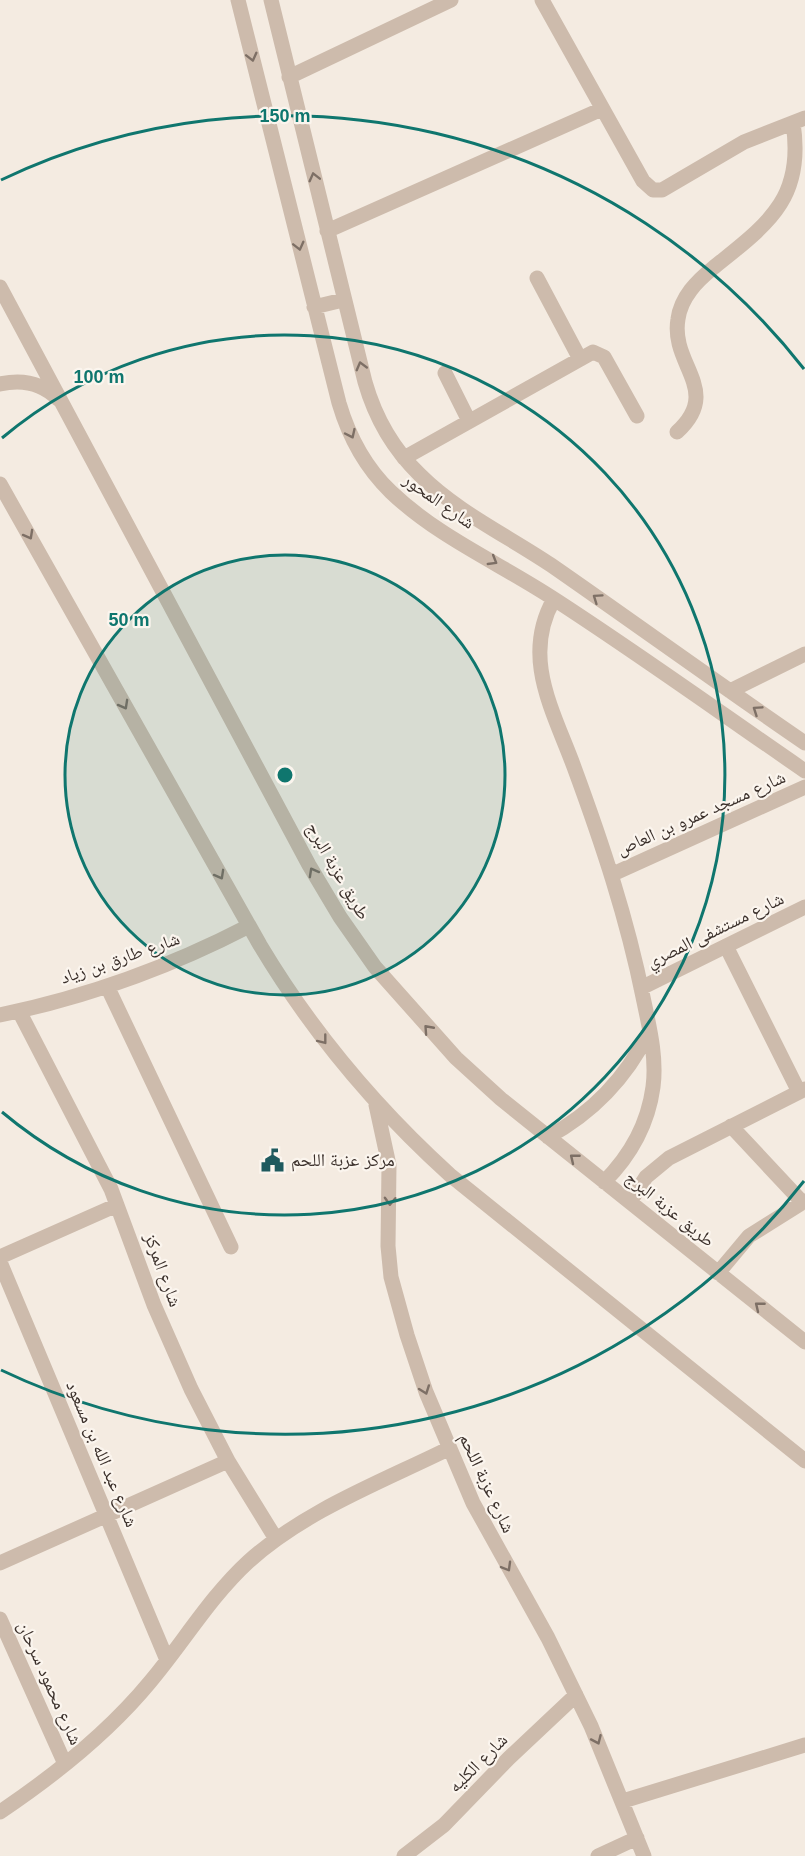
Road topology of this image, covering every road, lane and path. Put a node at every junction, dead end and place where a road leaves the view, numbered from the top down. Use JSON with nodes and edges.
{"nodes":[{"id":1,"x":238,"y":0,"type":"edge"},
{"id":2,"x":271,"y":0,"type":"edge"},
{"id":3,"x":451,"y":0,"type":"edge"},
{"id":4,"x":542,"y":0,"type":"edge"},
{"id":5,"x":289,"y":77,"type":"junction"},
{"id":6,"x":603,"y":109,"type":"junction"},
{"id":7,"x":799,"y":120,"type":"edge"},
{"id":8,"x":327,"y":231,"type":"junction"},
{"id":9,"x":537,"y":278,"type":"dead end"},
{"id":10,"x":0,"y":287,"type":"edge"},
{"id":11,"x":343,"y":300,"type":"junction"},
{"id":12,"x":314,"y":307,"type":"junction"},
{"id":13,"x":580,"y":359,"type":"junction"},
{"id":14,"x":445,"y":373,"type":"dead end"},
{"id":15,"x":0,"y":384,"type":"edge"},
{"id":16,"x":62,"y":403,"type":"junction"},
{"id":17,"x":637,"y":416,"type":"dead end"},
{"id":18,"x":469,"y":421,"type":"junction"},
{"id":19,"x":677,"y":432,"type":"dead end"},
{"id":20,"x":404,"y":458,"type":"junction"},
{"id":21,"x":0,"y":484,"type":"edge"},
{"id":22,"x":554,"y":599,"type":"junction"},
{"id":23,"x":805,"y":654,"type":"edge"},
{"id":24,"x":730,"y":692,"type":"junction"},
{"id":25,"x":805,"y":743,"type":"edge"},
{"id":26,"x":805,"y":771,"type":"edge"},
{"id":27,"x":805,"y":787,"type":"edge"},
{"id":28,"x":613,"y":874,"type":"junction"},
{"id":29,"x":805,"y":907,"type":"edge"},
{"id":30,"x":249,"y":926,"type":"junction"},
{"id":31,"x":726,"y":946,"type":"junction"},
{"id":32,"x":107,"y":986,"type":"junction"},
{"id":33,"x":641,"y":988,"type":"junction"},
{"id":34,"x":19,"y":1011,"type":"junction"},
{"id":35,"x":0,"y":1015,"type":"edge"},
{"id":36,"x":650,"y":1032,"type":"junction"},
{"id":37,"x":802,"y":1090,"type":"edge"},
{"id":38,"x":375,"y":1102,"type":"junction"},
{"id":39,"x":731,"y":1126,"type":"junction"},
{"id":40,"x":548,"y":1137,"type":"junction"},
{"id":41,"x":604,"y":1182,"type":"junction"},
{"id":42,"x":630,"y":1202,"type":"junction"},
{"id":43,"x":804,"y":1202,"type":"edge"},
{"id":44,"x":117,"y":1205,"type":"junction"},
{"id":45,"x":231,"y":1247,"type":"dead end"},
{"id":46,"x":0,"y":1257,"type":"edge"},
{"id":47,"x":0,"y":1262,"type":"edge"},
{"id":48,"x":718,"y":1273,"type":"junction"},
{"id":49,"x":804,"y":1339,"type":"edge"},
{"id":50,"x":448,"y":1449,"type":"junction"},
{"id":51,"x":228,"y":1461,"type":"junction"},
{"id":52,"x":805,"y":1461,"type":"edge"},
{"id":53,"x":106,"y":1515,"type":"junction"},
{"id":54,"x":276,"y":1539,"type":"junction"},
{"id":55,"x":0,"y":1563,"type":"edge"},
{"id":56,"x":0,"y":1619,"type":"edge"},
{"id":57,"x":167,"y":1660,"type":"junction"},
{"id":58,"x":576,"y":1695,"type":"junction"},
{"id":59,"x":805,"y":1745,"type":"edge"},
{"id":60,"x":65,"y":1764,"type":"junction"},
{"id":61,"x":623,"y":1801,"type":"junction"},
{"id":62,"x":0,"y":1812,"type":"edge"},
{"id":63,"x":637,"y":1838,"type":"junction"},
{"id":64,"x":404,"y":1856,"type":"edge"},
{"id":65,"x":598,"y":1856,"type":"edge"},
{"id":66,"x":644,"y":1856,"type":"edge"}],
"edges":[{"from":1,"to":12,"type":"street","name":"شارع المحور","one_way":true},
{"from":2,"to":5,"type":"street","name":"شارع المحور"},
{"from":3,"to":5,"type":"street"},
{"from":4,"to":6,"type":"street"},
{"from":8,"to":5,"type":"street","name":"شارع المحور","one_way":true},
{"from":6,"to":7,"type":"street"},
{"from":6,"to":8,"type":"street"},
{"from":7,"to":19,"type":"street"},
{"from":8,"to":11,"type":"street","name":"شارع المحور"},
{"from":9,"to":13,"type":"street"},
{"from":10,"to":16,"type":"street","name":"طريق عزبة البرج"},
{"from":11,"to":12,"type":"street"},
{"from":20,"to":11,"type":"street","name":"شارع المحور","one_way":true},
{"from":12,"to":22,"type":"street","name":"شارع المحور","one_way":true},
{"from":13,"to":17,"type":"street"},
{"from":13,"to":18,"type":"street"},
{"from":14,"to":18,"type":"street"},
{"from":15,"to":16,"type":"street"},
{"from":40,"to":16,"type":"street","name":"طريق عزبة البرج","one_way":true},
{"from":18,"to":20,"type":"street"},
{"from":24,"to":20,"type":"street","name":"شارع المحور","one_way":true},
{"from":21,"to":30,"type":"street","one_way":true},
{"from":22,"to":26,"type":"street","name":"شارع المحور"},
{"from":22,"to":28,"type":"street"},
{"from":23,"to":24,"type":"street"},
{"from":25,"to":24,"type":"street","name":"شارع المحور","one_way":true},
{"from":27,"to":28,"type":"street","name":"شارع مسجد عمرو بن العاص"},
{"from":28,"to":33,"type":"street"},
{"from":29,"to":31,"type":"street","name":"شارع مستشفى المصري"},
{"from":30,"to":32,"type":"street","name":"شارع طارق بن زياد"},
{"from":30,"to":38,"type":"street","one_way":true},
{"from":31,"to":33,"type":"street","name":"شارع مستشفى المصري"},
{"from":31,"to":37,"type":"street"},
{"from":32,"to":34,"type":"street","name":"شارع طارق بن زياد"},
{"from":32,"to":45,"type":"street"},
{"from":33,"to":36,"type":"street"},
{"from":34,"to":35,"type":"street","name":"شارع طارق بن زياد"},
{"from":34,"to":44,"type":"street","name":"شارع المركز"},
{"from":36,"to":40,"type":"street"},
{"from":36,"to":41,"type":"street"},
{"from":37,"to":39,"type":"street"},
{"from":38,"to":50,"type":"street","name":"شارع عزبة اللحم","one_way":true},
{"from":38,"to":52,"type":"street"},
{"from":39,"to":42,"type":"street"},
{"from":39,"to":43,"type":"street"},
{"from":41,"to":40,"type":"street","name":"طريق عزبة البرج","one_way":true},
{"from":41,"to":42,"type":"street","name":"طريق عزبة البرج"},
{"from":42,"to":48,"type":"street","name":"طريق عزبة البرج"},
{"from":43,"to":48,"type":"street"},
{"from":44,"to":46,"type":"street"},
{"from":44,"to":51,"type":"street","name":"شارع المركز"},
{"from":47,"to":53,"type":"street","name":"شارع عبد الله بن مسعود"},
{"from":49,"to":48,"type":"street","name":"طريق عزبة البرج","one_way":true},
{"from":50,"to":54,"type":"street"},
{"from":50,"to":58,"type":"street","name":"شارع عزبة اللحم","one_way":true},
{"from":51,"to":53,"type":"street"},
{"from":51,"to":54,"type":"street","name":"شارع المركز"},
{"from":53,"to":55,"type":"street"},
{"from":53,"to":57,"type":"street","name":"شارع عبد الله بن مسعود"},
{"from":54,"to":57,"type":"street"},
{"from":56,"to":60,"type":"street","name":"شارع محمود سرحان"},
{"from":57,"to":60,"type":"street"},
{"from":58,"to":61,"type":"street","name":"شارع عزبة اللحم","one_way":true},
{"from":58,"to":64,"type":"street","name":"شارع الكليه"},
{"from":59,"to":61,"type":"street"},
{"from":60,"to":62,"type":"street"},
{"from":61,"to":63,"type":"street","name":"شارع عزبة اللحم"},
{"from":63,"to":65,"type":"street"},
{"from":63,"to":66,"type":"street","name":"شارع عزبة اللحم"}]}
